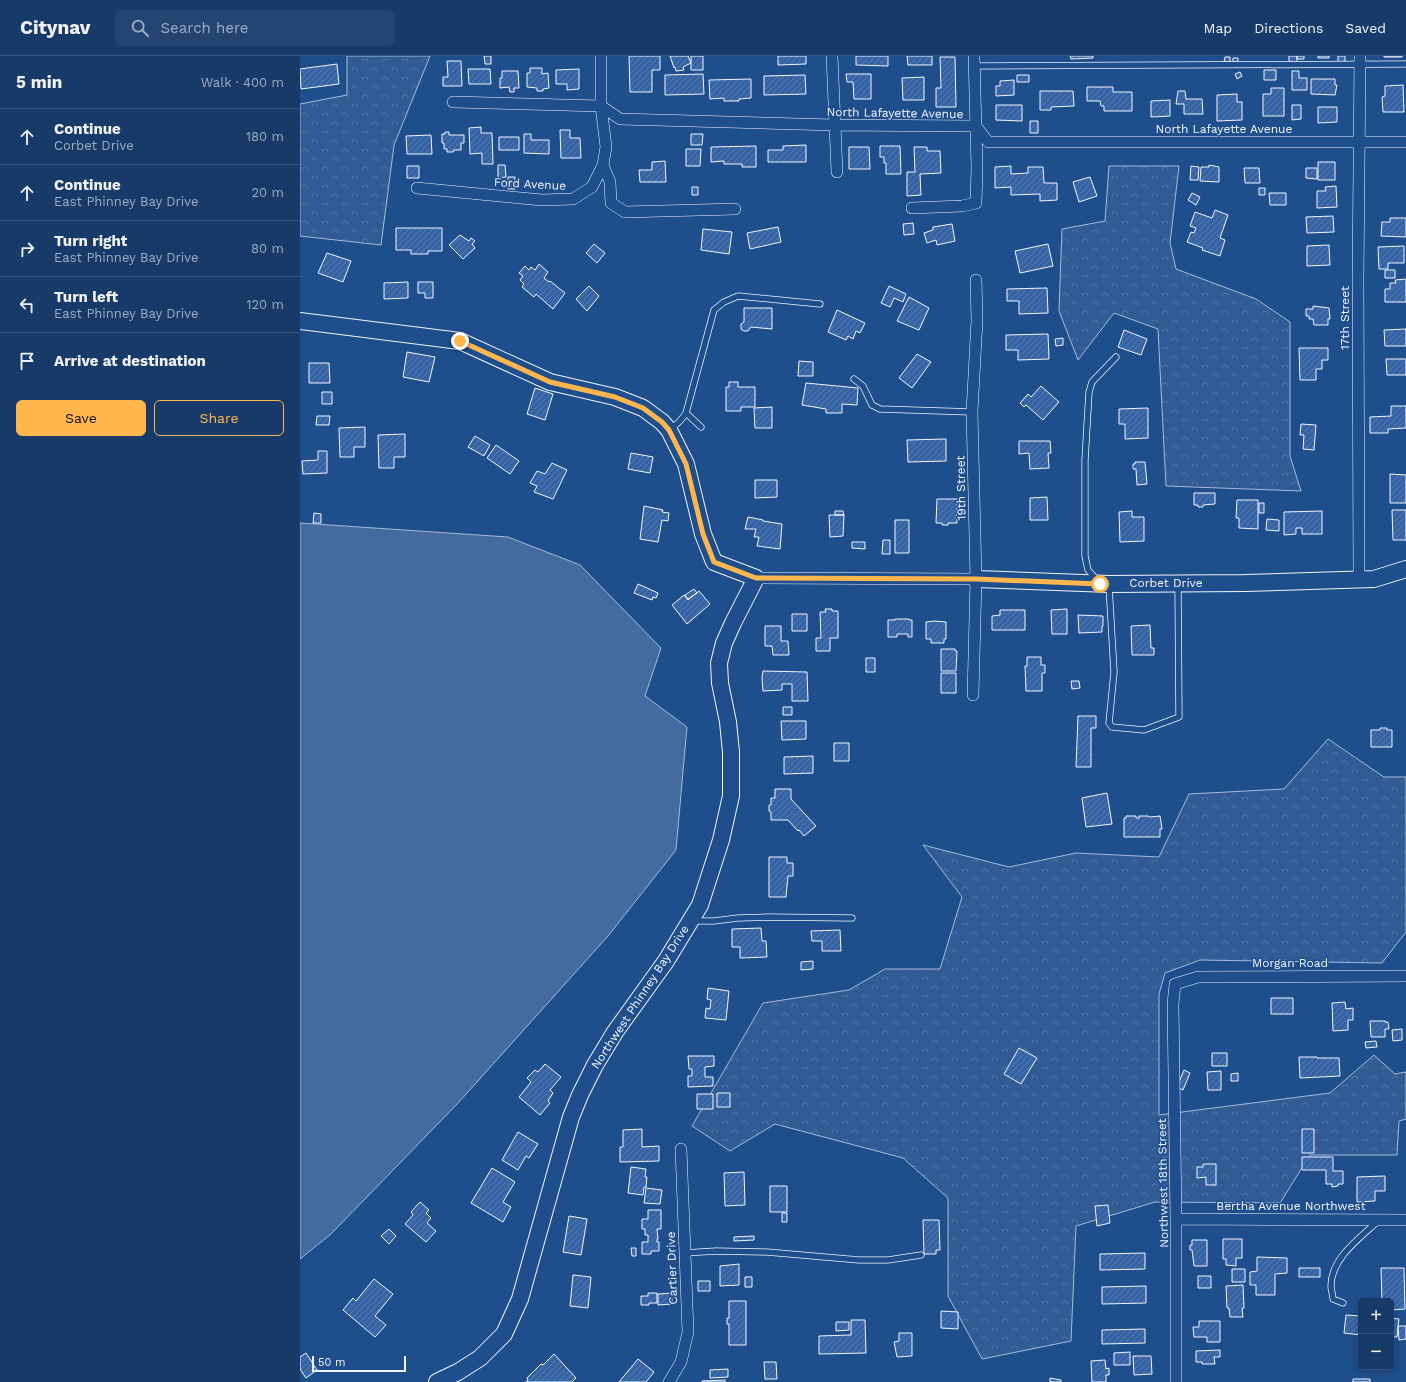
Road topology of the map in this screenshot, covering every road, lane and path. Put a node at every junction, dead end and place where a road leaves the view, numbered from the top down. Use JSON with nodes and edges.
{"nodes":[{"id":1,"x":601,"y":56,"type":"edge"},
{"id":2,"x":832,"y":56,"type":"edge"},
{"id":3,"x":1360,"y":60,"type":"edge"},
{"id":4,"x":974,"y":61,"type":"edge"},
{"id":5,"x":1406,"y":64,"type":"edge"},
{"id":6,"x":453,"y":102,"type":"dead end"},
{"id":7,"x":601,"y":106,"type":"junction"},
{"id":8,"x":834,"y":125,"type":"junction"},
{"id":9,"x":976,"y":126,"type":"junction"},
{"id":10,"x":1360,"y":142,"type":"junction"},
{"id":11,"x":1406,"y":142,"type":"edge"},
{"id":12,"x":603,"y":165,"type":"junction"},
{"id":13,"x":837,"y":172,"type":"dead end"},
{"id":14,"x":417,"y":188,"type":"dead end"},
{"id":15,"x":912,"y":208,"type":"dead end"},
{"id":16,"x":735,"y":210,"type":"dead end"},
{"id":17,"x":976,"y":280,"type":"dead end"},
{"id":18,"x":820,"y":304,"type":"dead end"},
{"id":19,"x":300,"y":321,"type":"edge"},
{"id":20,"x":1116,"y":357,"type":"dead end"},
{"id":21,"x":854,"y":379,"type":"dead end"},
{"id":22,"x":686,"y":412,"type":"junction"},
{"id":23,"x":972,"y":412,"type":"junction"},
{"id":24,"x":701,"y":427,"type":"dead end"},
{"id":25,"x":669,"y":430,"type":"junction"},
{"id":26,"x":1406,"y":569,"type":"edge"},
{"id":27,"x":756,"y":578,"type":"junction"},
{"id":28,"x":976,"y":579,"type":"junction"},
{"id":29,"x":1359,"y":579,"type":"junction"},
{"id":30,"x":1178,"y":583,"type":"junction"},
{"id":31,"x":1105,"y":584,"type":"junction"},
{"id":32,"x":973,"y":695,"type":"dead end"},
{"id":33,"x":852,"y":918,"type":"dead end"},
{"id":34,"x":691,"y":921,"type":"junction"},
{"id":35,"x":1406,"y":976,"type":"edge"},
{"id":36,"x":1175,"y":984,"type":"joint"},
{"id":37,"x":681,"y":1149,"type":"dead end"},
{"id":38,"x":1176,"y":1219,"type":"junction"},
{"id":39,"x":1380,"y":1220,"type":"junction"},
{"id":40,"x":1406,"y":1220,"type":"edge"},
{"id":41,"x":684,"y":1253,"type":"junction"},
{"id":42,"x":921,"y":1255,"type":"dead end"},
{"id":43,"x":1343,"y":1303,"type":"dead end"},
{"id":44,"x":437,"y":1382,"type":"edge"},
{"id":45,"x":669,"y":1382,"type":"edge"},
{"id":46,"x":1176,"y":1382,"type":"edge"}],
"edges":[{"from":1,"to":7,"type":"street"},
{"from":2,"to":8,"type":"street"},
{"from":3,"to":4,"type":"lane"},
{"from":3,"to":5,"type":"lane"},
{"from":3,"to":10,"type":"street","name":"17th Street"},
{"from":4,"to":9,"type":"street"},
{"from":6,"to":7,"type":"street"},
{"from":7,"to":8,"type":"street","name":"North Lafayette Avenue"},
{"from":7,"to":12,"type":"street"},
{"from":8,"to":9,"type":"street","name":"North Lafayette Avenue"},
{"from":8,"to":13,"type":"street"},
{"from":9,"to":10,"type":"street","name":"North Lafayette Avenue"},
{"from":9,"to":15,"type":"street"},
{"from":10,"to":11,"type":"street","name":"North Lafayette Avenue"},
{"from":10,"to":29,"type":"street","name":"17th Street"},
{"from":12,"to":14,"type":"street","name":"Ford Avenue"},
{"from":12,"to":16,"type":"street"},
{"from":17,"to":23,"type":"street","name":"19th Street"},
{"from":18,"to":22,"type":"lane"},
{"from":19,"to":25,"type":"street"},
{"from":20,"to":31,"type":"lane"},
{"from":21,"to":23,"type":"lane"},
{"from":22,"to":24,"type":"lane"},
{"from":22,"to":25,"type":"lane"},
{"from":23,"to":28,"type":"street","name":"19th Street"},
{"from":25,"to":27,"type":"street"},
{"from":26,"to":29,"type":"street","name":"Corbet Drive"},
{"from":27,"to":28,"type":"street","name":"Corbet Drive"},
{"from":27,"to":34,"type":"street","name":"Northwest Phinney Bay Drive"},
{"from":28,"to":31,"type":"street","name":"Corbet Drive"},
{"from":28,"to":32,"type":"street","name":"19th Street"},
{"from":29,"to":30,"type":"street","name":"Corbet Drive"},
{"from":30,"to":31,"type":"street","name":"Corbet Drive"},
{"from":30,"to":31,"type":"lane"},
{"from":33,"to":34,"type":"lane"},
{"from":34,"to":44,"type":"street","name":"Northwest Phinney Bay Drive"},
{"from":35,"to":36,"type":"street","name":"Morgan Road"},
{"from":36,"to":38,"type":"street","name":"Northwest 18th Street"},
{"from":37,"to":41,"type":"street","name":"Cartier Drive"},
{"from":38,"to":39,"type":"street","name":"Bertha Avenue Northwest"},
{"from":38,"to":46,"type":"street","name":"Northwest 18th Street"},
{"from":39,"to":40,"type":"street","name":"Bertha Avenue Northwest"},
{"from":39,"to":43,"type":"lane"},
{"from":41,"to":42,"type":"lane"},
{"from":41,"to":45,"type":"street","name":"Cartier Drive"}]}
